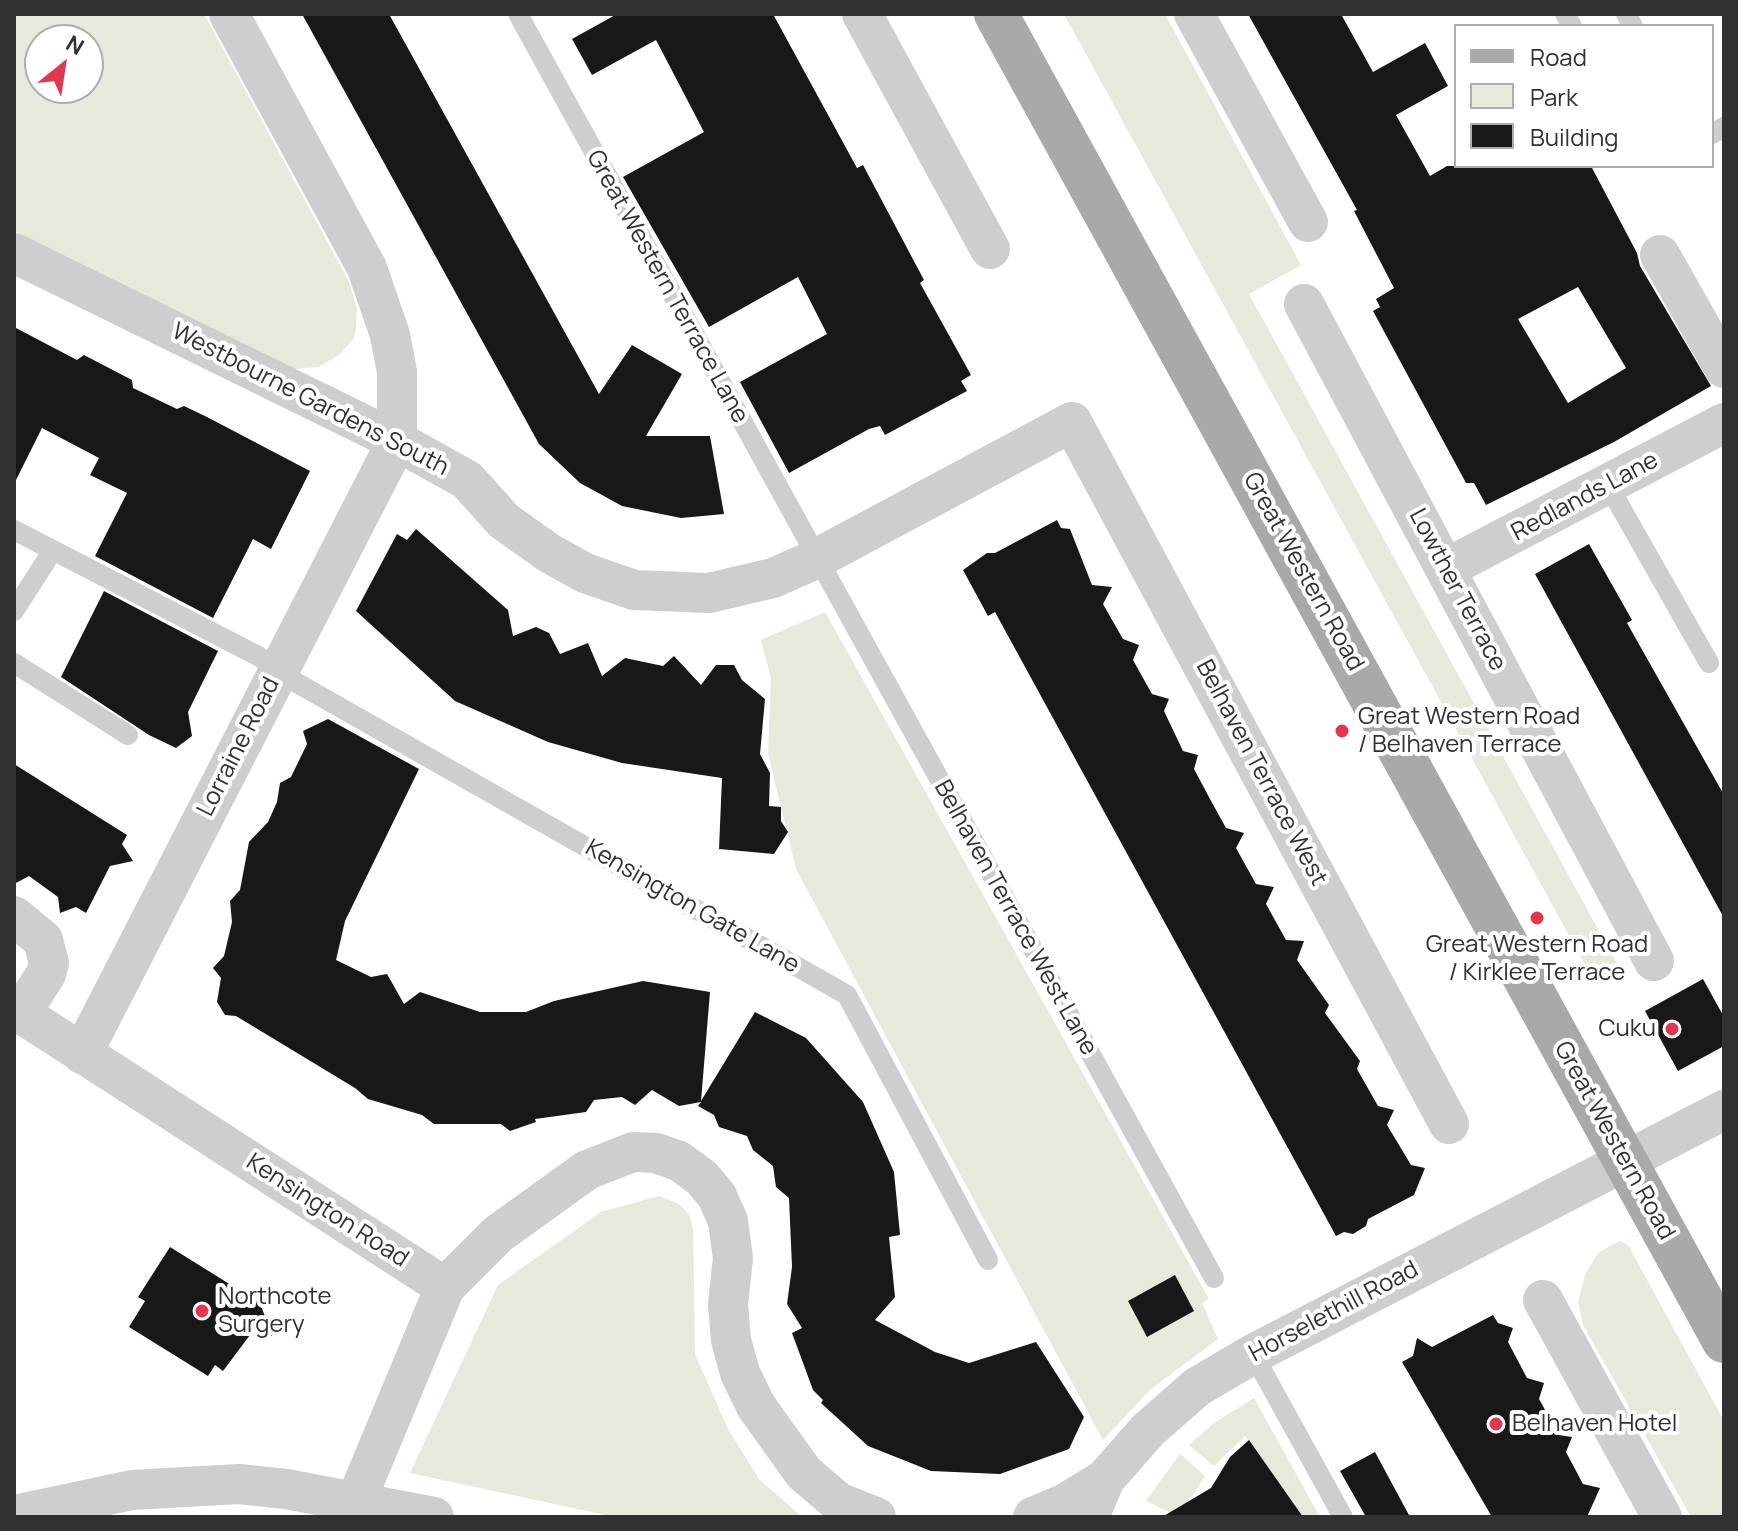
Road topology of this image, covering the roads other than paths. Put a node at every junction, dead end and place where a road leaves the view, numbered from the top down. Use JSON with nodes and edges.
{"nodes":[{"id":1,"x":229,"y":14,"type":"edge"},
{"id":2,"x":518,"y":14,"type":"edge"},
{"id":3,"x":862,"y":14,"type":"edge"},
{"id":4,"x":996,"y":14,"type":"edge"},
{"id":5,"x":1194,"y":14,"type":"edge"},
{"id":6,"x":1308,"y":222,"type":"dead end"},
{"id":7,"x":990,"y":249,"type":"dead end"},
{"id":8,"x":14,"y":253,"type":"edge"},
{"id":9,"x":1660,"y":255,"type":"dead end"},
{"id":10,"x":1304,"y":304,"type":"dead end"},
{"id":11,"x":1724,"y":368,"type":"edge"},
{"id":12,"x":1072,"y":422,"type":"joint"},
{"id":13,"x":1724,"y":423,"type":"edge"},
{"id":14,"x":397,"y":441,"type":"junction"},
{"id":15,"x":1608,"y":485,"type":"junction"},
{"id":16,"x":14,"y":530,"type":"edge"},
{"id":17,"x":53,"y":550,"type":"junction"},
{"id":18,"x":816,"y":559,"type":"junction"},
{"id":19,"x":1445,"y":569,"type":"junction"},
{"id":20,"x":14,"y":611,"type":"edge"},
{"id":21,"x":14,"y":663,"type":"edge"},
{"id":22,"x":1709,"y":663,"type":"dead end"},
{"id":23,"x":278,"y":671,"type":"junction"},
{"id":24,"x":128,"y":735,"type":"dead end"},
{"id":25,"x":14,"y":916,"type":"edge"},
{"id":26,"x":1654,"y":961,"type":"dead end"},
{"id":27,"x":18,"y":1011,"type":"edge"},
{"id":28,"x":82,"y":1054,"type":"junction"},
{"id":29,"x":1724,"y":1110,"type":"edge"},
{"id":30,"x":1449,"y":1124,"type":"dead end"},
{"id":31,"x":1624,"y":1160,"type":"junction"},
{"id":32,"x":988,"y":1260,"type":"dead end"},
{"id":33,"x":1214,"y":1278,"type":"dead end"},
{"id":34,"x":445,"y":1287,"type":"junction"},
{"id":35,"x":1543,"y":1300,"type":"dead end"},
{"id":36,"x":1724,"y":1341,"type":"edge"},
{"id":37,"x":1253,"y":1354,"type":"junction"},
{"id":38,"x":1105,"y":1479,"type":"junction"},
{"id":39,"x":356,"y":1501,"type":"junction"},
{"id":40,"x":14,"y":1515,"type":"edge"},
{"id":41,"x":434,"y":1517,"type":"edge"},
{"id":42,"x":876,"y":1517,"type":"edge"},
{"id":43,"x":1033,"y":1517,"type":"edge"},
{"id":44,"x":1089,"y":1517,"type":"edge"},
{"id":45,"x":1343,"y":1517,"type":"edge"},
{"id":46,"x":1662,"y":1517,"type":"edge"}],
"edges":[{"from":1,"to":14,"type":"street"},
{"from":2,"to":18,"type":"lane","name":"Great Western Terrace Lane"},
{"from":3,"to":7,"type":"street"},
{"from":4,"to":31,"type":"main road","name":"Great Western Road"},
{"from":5,"to":6,"type":"street"},
{"from":8,"to":14,"type":"street","name":"Westbourne Gardens South"},
{"from":9,"to":11,"type":"street"},
{"from":10,"to":19,"type":"street","name":"Lowther Terrace"},
{"from":12,"to":18,"type":"street","name":"Westbourne Gardens South"},
{"from":12,"to":30,"type":"street","name":"Belhaven Terrace West"},
{"from":13,"to":15,"type":"street","name":"Redlands Lane"},
{"from":14,"to":18,"type":"street","name":"Westbourne Gardens South"},
{"from":14,"to":23,"type":"street","name":"Lorraine Road"},
{"from":15,"to":19,"type":"street","name":"Redlands Lane"},
{"from":15,"to":22,"type":"lane"},
{"from":16,"to":17,"type":"lane","name":"Kensington Gate Lane"},
{"from":17,"to":20,"type":"lane"},
{"from":17,"to":23,"type":"lane","name":"Kensington Gate Lane"},
{"from":18,"to":33,"type":"lane","name":"Belhaven Terrace West Lane"},
{"from":19,"to":26,"type":"street","name":"Lowther Terrace"},
{"from":21,"to":24,"type":"lane"},
{"from":23,"to":28,"type":"street","name":"Lorraine Road"},
{"from":23,"to":32,"type":"lane","name":"Kensington Gate Lane"},
{"from":25,"to":27,"type":"street"},
{"from":27,"to":28,"type":"street","name":"Kensington Road"},
{"from":28,"to":34,"type":"street","name":"Kensington Road"},
{"from":29,"to":31,"type":"street","name":"Horselethill Road"},
{"from":31,"to":36,"type":"main road","name":"Great Western Road"},
{"from":31,"to":37,"type":"street","name":"Horselethill Road"},
{"from":34,"to":39,"type":"street"},
{"from":34,"to":42,"type":"street"},
{"from":35,"to":46,"type":"street"},
{"from":37,"to":38,"type":"street","name":"Horselethill Road"},
{"from":37,"to":45,"type":"lane"},
{"from":38,"to":43,"type":"street"},
{"from":38,"to":44,"type":"street","name":"Horselethill Road"},
{"from":39,"to":40,"type":"street"},
{"from":39,"to":41,"type":"street"}]}
